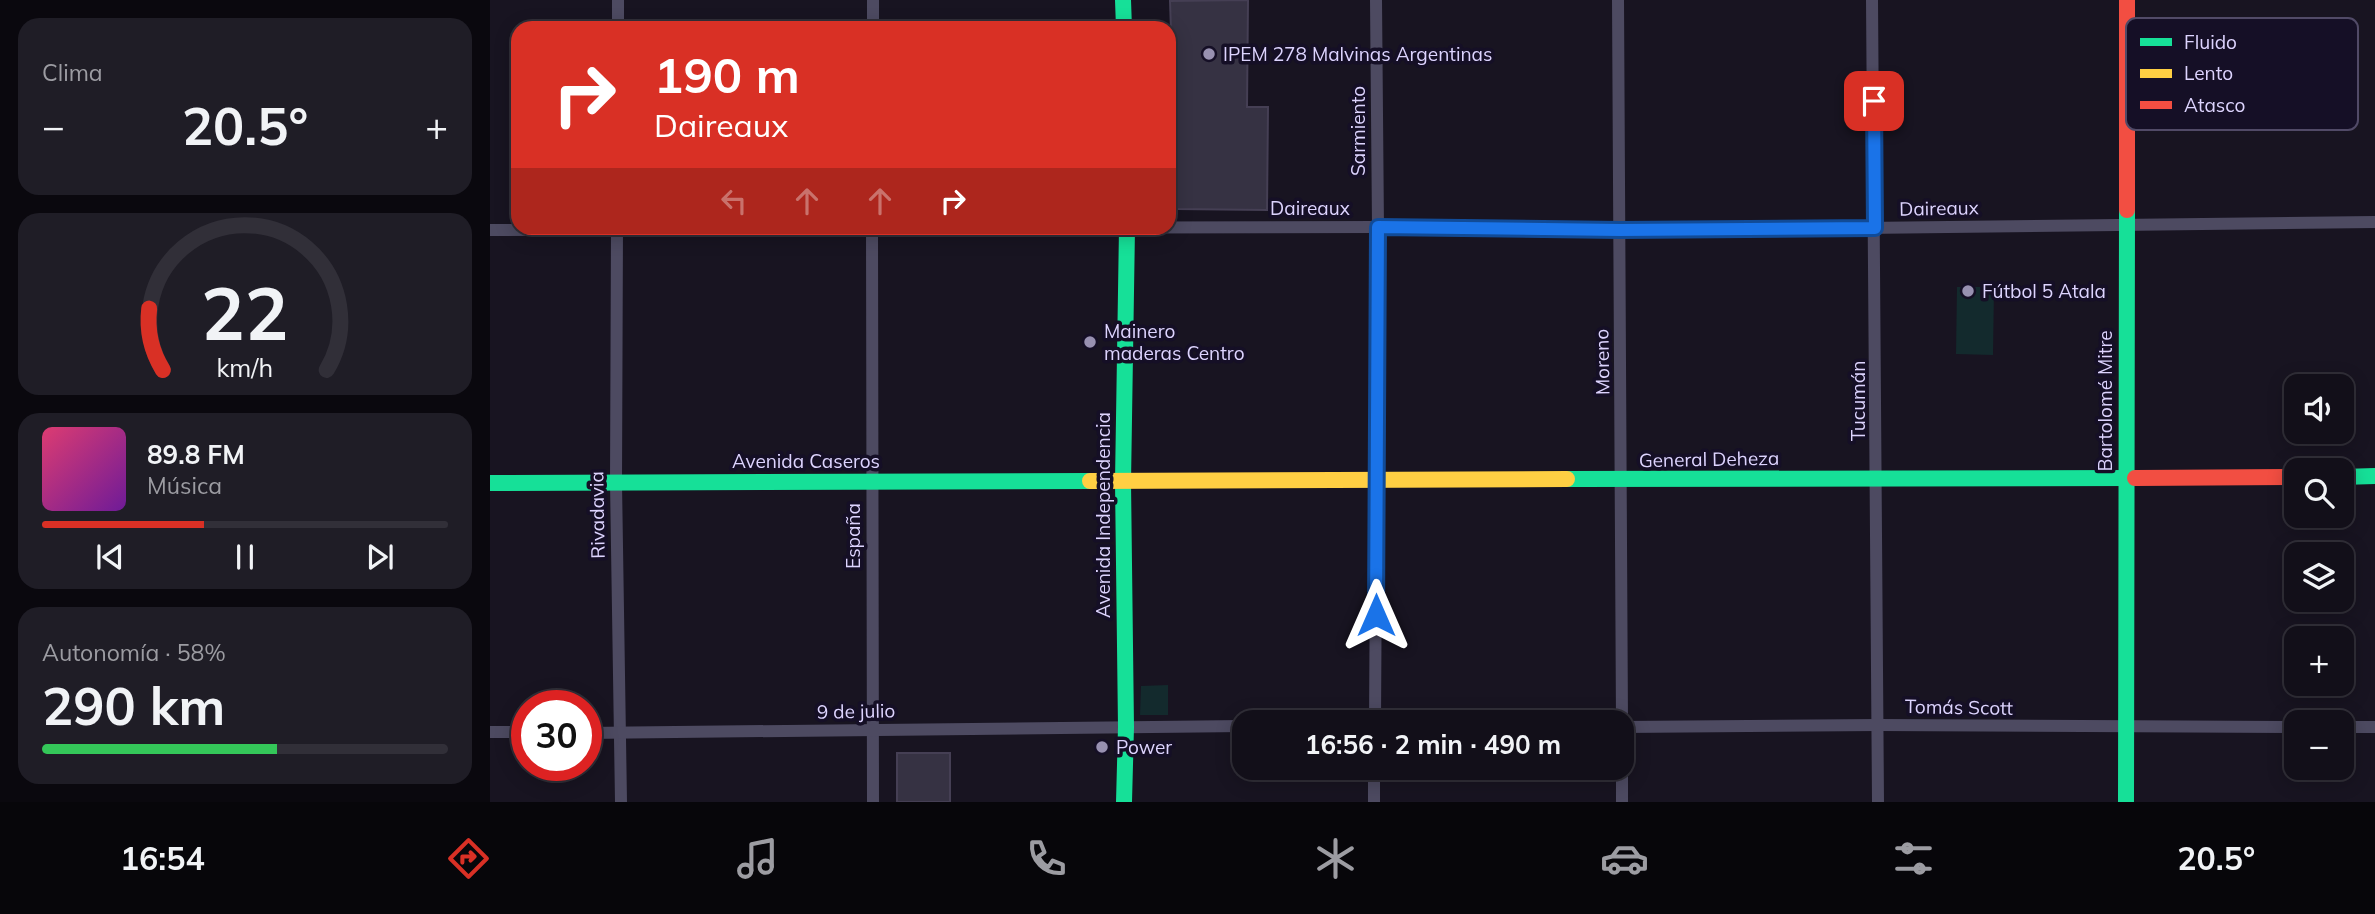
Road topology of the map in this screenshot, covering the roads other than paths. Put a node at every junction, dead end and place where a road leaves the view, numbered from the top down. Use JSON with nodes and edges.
{"nodes":[{"id":1,"x":618,"y":0,"type":"edge"},
{"id":2,"x":873,"y":0,"type":"edge"},
{"id":3,"x":1123,"y":0,"type":"edge"},
{"id":4,"x":1376,"y":0,"type":"edge"},
{"id":5,"x":1618,"y":0,"type":"edge"},
{"id":6,"x":1872,"y":0,"type":"edge"},
{"id":7,"x":2127,"y":0,"type":"edge"},
{"id":8,"x":2127,"y":18,"type":"edge"},
{"id":9,"x":618,"y":21,"type":"edge"},
{"id":10,"x":873,"y":21,"type":"edge"},
{"id":11,"x":1124,"y":21,"type":"edge"},
{"id":12,"x":2126,"y":130,"type":"edge"},
{"id":13,"x":2375,"y":222,"type":"edge"},
{"id":14,"x":2126,"y":223,"type":"junction"},
{"id":15,"x":1378,"y":227,"type":"junction"},
{"id":16,"x":1176,"y":228,"type":"edge"},
{"id":17,"x":1875,"y":228,"type":"junction"},
{"id":18,"x":490,"y":230,"type":"edge"},
{"id":19,"x":511,"y":230,"type":"edge"},
{"id":20,"x":1620,"y":230,"type":"junction"},
{"id":21,"x":617,"y":235,"type":"edge"},
{"id":22,"x":872,"y":235,"type":"edge"},
{"id":23,"x":1127,"y":235,"type":"edge"},
{"id":24,"x":2375,"y":476,"type":"edge"},
{"id":25,"x":1877,"y":477,"type":"junction"},
{"id":26,"x":2284,"y":477,"type":"edge"},
{"id":27,"x":2354,"y":477,"type":"edge"},
{"id":28,"x":2125,"y":479,"type":"junction"},
{"id":29,"x":1622,"y":481,"type":"junction"},
{"id":30,"x":872,"y":482,"type":"junction"},
{"id":31,"x":1123,"y":482,"type":"junction"},
{"id":32,"x":1376,"y":482,"type":"junction"},
{"id":33,"x":490,"y":483,"type":"edge"},
{"id":34,"x":616,"y":483,"type":"junction"},
{"id":35,"x":1375,"y":710,"type":"edge"},
{"id":36,"x":1622,"y":710,"type":"edge"},
{"id":37,"x":1634,"y":725,"type":"edge"},
{"id":38,"x":1878,"y":725,"type":"junction"},
{"id":39,"x":1232,"y":726,"type":"edge"},
{"id":40,"x":1126,"y":727,"type":"junction"},
{"id":41,"x":2126,"y":727,"type":"junction"},
{"id":42,"x":2284,"y":727,"type":"edge"},
{"id":43,"x":2354,"y":727,"type":"edge"},
{"id":44,"x":2375,"y":727,"type":"edge"},
{"id":45,"x":874,"y":730,"type":"junction"},
{"id":46,"x":490,"y":732,"type":"edge"},
{"id":47,"x":511,"y":732,"type":"edge"},
{"id":48,"x":602,"y":733,"type":"edge"},
{"id":49,"x":620,"y":733,"type":"junction"},
{"id":50,"x":1374,"y":780,"type":"edge"},
{"id":51,"x":1622,"y":780,"type":"edge"},
{"id":52,"x":621,"y":802,"type":"edge"},
{"id":53,"x":873,"y":802,"type":"edge"},
{"id":54,"x":1124,"y":802,"type":"edge"},
{"id":55,"x":1374,"y":802,"type":"edge"},
{"id":56,"x":1622,"y":802,"type":"edge"},
{"id":57,"x":1878,"y":802,"type":"edge"},
{"id":58,"x":2126,"y":802,"type":"edge"}],
"edges":[{"from":1,"to":9,"type":"street"},
{"from":2,"to":10,"type":"street"},
{"from":3,"to":11,"type":"main road"},
{"from":4,"to":15,"type":"street","name":"Sarmiento"},
{"from":5,"to":20,"type":"street","name":"Moreno"},
{"from":6,"to":17,"type":"street","name":"Tucumán"},
{"from":7,"to":8,"type":"main road","name":"Bartolomé Mitre"},
{"from":12,"to":14,"type":"main road","name":"Bartolomé Mitre"},
{"from":13,"to":14,"type":"street","name":"Daireaux"},
{"from":14,"to":17,"type":"street","name":"Daireaux"},
{"from":14,"to":28,"type":"main road","name":"Bartolomé Mitre"},
{"from":15,"to":16,"type":"street","name":"Daireaux"},
{"from":15,"to":20,"type":"street","name":"Daireaux"},
{"from":15,"to":32,"type":"street","name":"Sarmiento"},
{"from":17,"to":20,"type":"street","name":"Daireaux"},
{"from":17,"to":25,"type":"street","name":"Tucumán"},
{"from":18,"to":19,"type":"street"},
{"from":20,"to":29,"type":"street","name":"Moreno"},
{"from":21,"to":34,"type":"street","name":"Rivadavia"},
{"from":22,"to":30,"type":"street","name":"España"},
{"from":23,"to":31,"type":"main road","name":"Avenida Independencia"},
{"from":24,"to":27,"type":"main road"},
{"from":25,"to":28,"type":"main road","name":"General Deheza"},
{"from":25,"to":29,"type":"main road","name":"General Deheza"},
{"from":25,"to":38,"type":"street","name":"Tucumán"},
{"from":26,"to":28,"type":"main road","name":"General Deheza"},
{"from":28,"to":41,"type":"main road","name":"Bartolomé Mitre"},
{"from":29,"to":32,"type":"main road","name":"General Deheza"},
{"from":29,"to":36,"type":"street","name":"Moreno"},
{"from":30,"to":31,"type":"main road","name":"Avenida Caseros"},
{"from":30,"to":34,"type":"main road","name":"Avenida Caseros"},
{"from":30,"to":45,"type":"street","name":"España"},
{"from":31,"to":32,"type":"main road","name":"General Deheza"},
{"from":31,"to":40,"type":"main road","name":"Avenida Independencia"},
{"from":32,"to":35,"type":"street","name":"Sarmiento"},
{"from":33,"to":34,"type":"main road","name":"Avenida Caseros"},
{"from":34,"to":49,"type":"street","name":"Rivadavia"},
{"from":37,"to":38,"type":"street","name":"Tomás Scott"},
{"from":38,"to":41,"type":"street","name":"Tomás Scott"},
{"from":38,"to":57,"type":"street","name":"Tucumán"},
{"from":39,"to":40,"type":"street"},
{"from":40,"to":45,"type":"street","name":"9 de julio"},
{"from":40,"to":54,"type":"main road","name":"Avenida Independencia"},
{"from":41,"to":42,"type":"street","name":"Tomás Scott"},
{"from":41,"to":58,"type":"main road","name":"Bartolomé Mitre"},
{"from":43,"to":44,"type":"street"},
{"from":45,"to":49,"type":"street","name":"9 de julio"},
{"from":45,"to":53,"type":"street","name":"España"},
{"from":46,"to":47,"type":"street"},
{"from":48,"to":49,"type":"street","name":"9 de julio"},
{"from":49,"to":52,"type":"street","name":"Rivadavia"},
{"from":50,"to":55,"type":"street"},
{"from":51,"to":56,"type":"street"}]}
